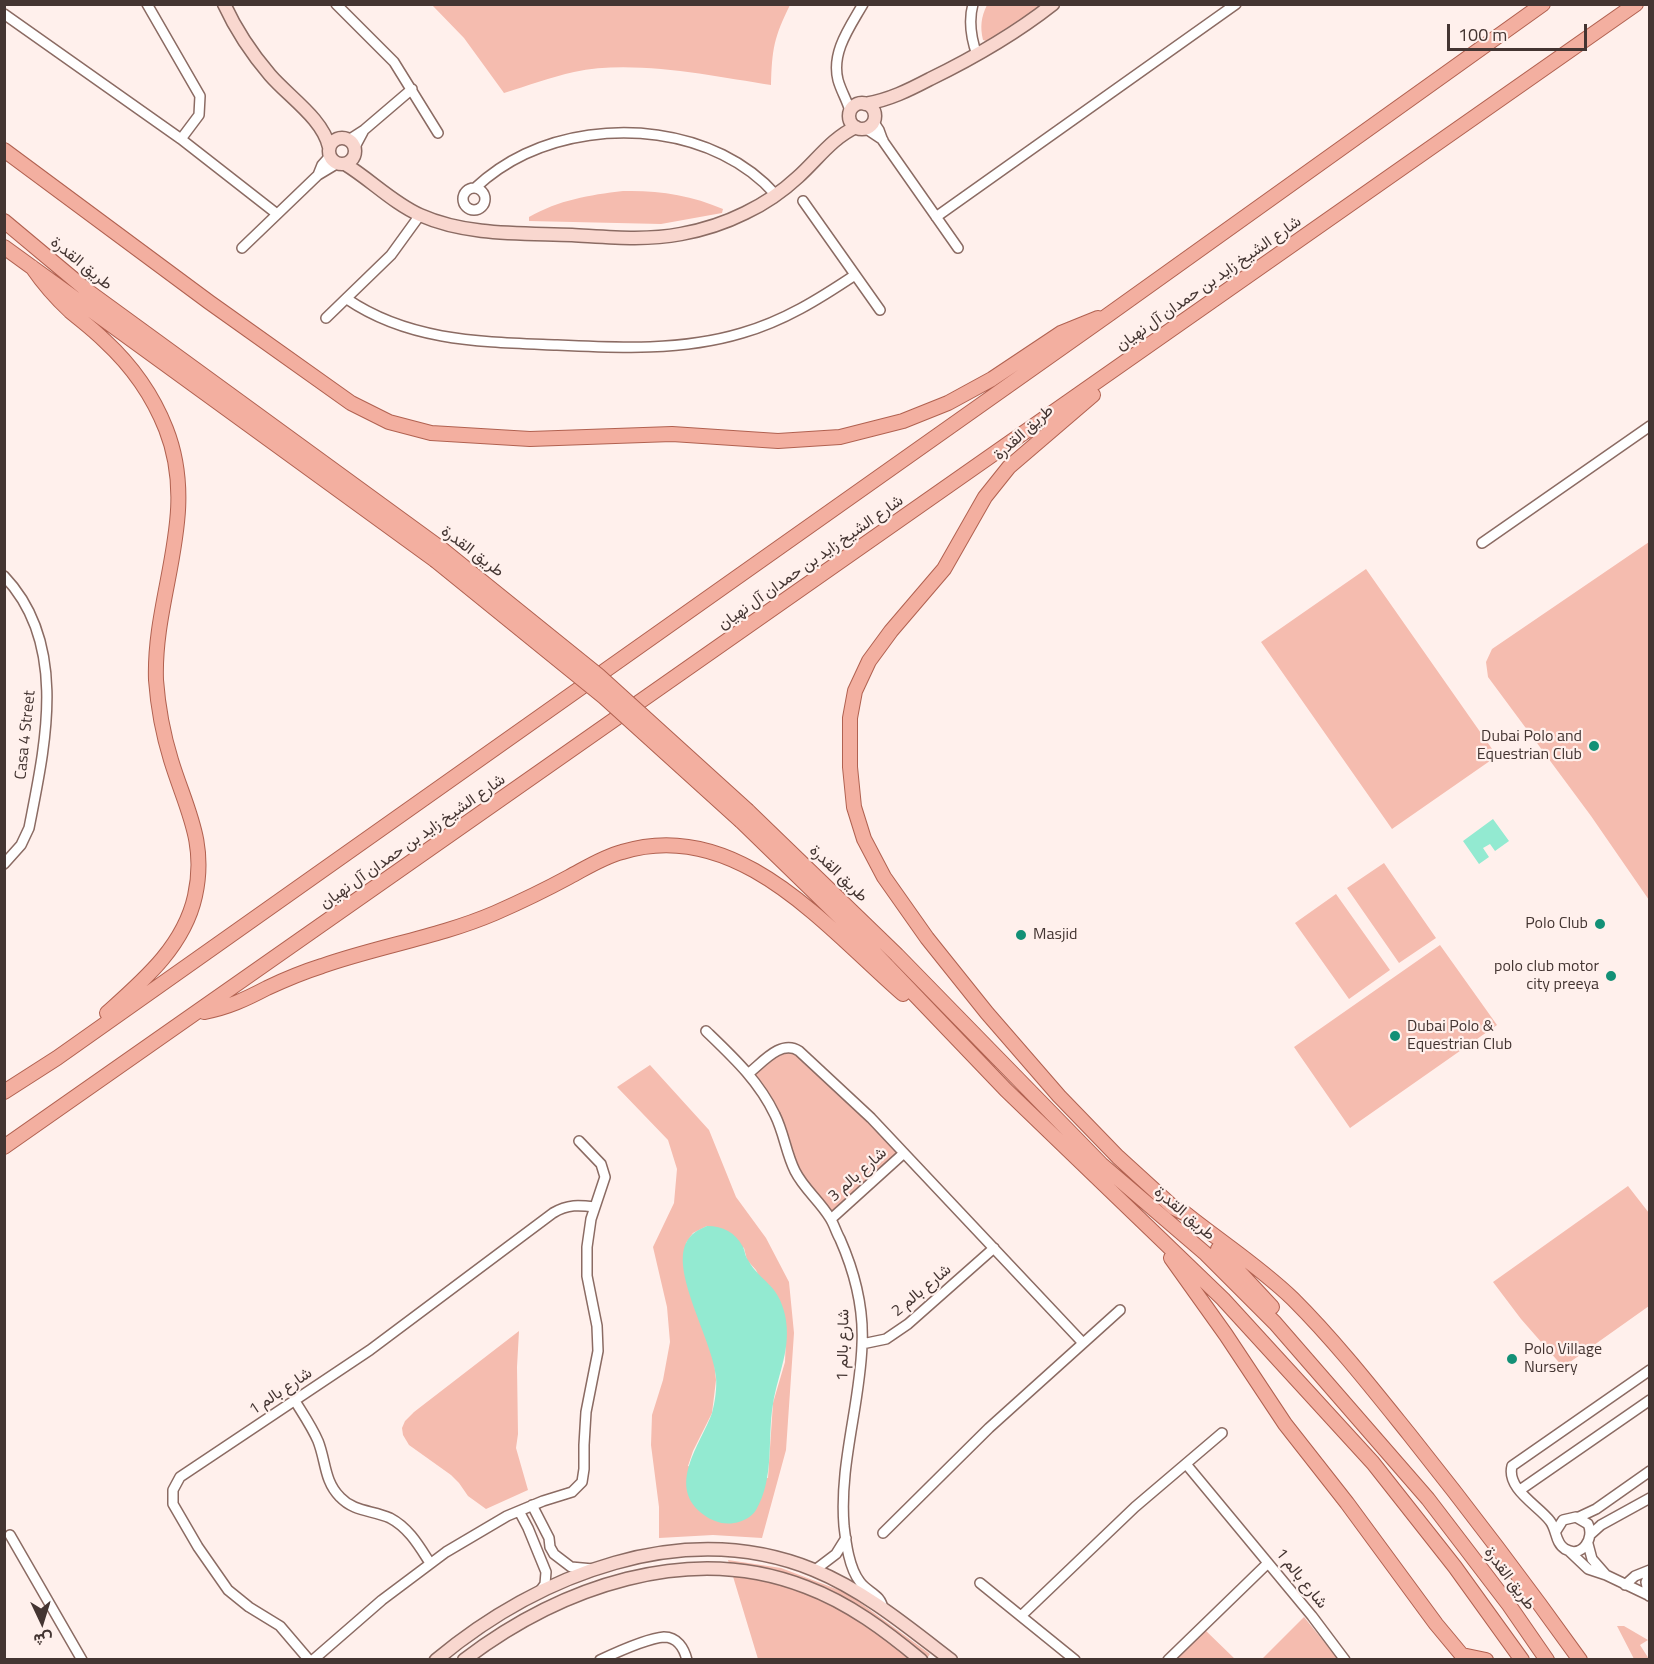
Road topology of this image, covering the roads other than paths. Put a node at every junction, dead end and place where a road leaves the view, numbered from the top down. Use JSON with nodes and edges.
{"nodes":[{"id":1,"x":147,"y":4,"type":"edge"},
{"id":2,"x":224,"y":4,"type":"edge"},
{"id":3,"x":336,"y":4,"type":"edge"},
{"id":4,"x":863,"y":4,"type":"edge"},
{"id":5,"x":973,"y":4,"type":"edge"},
{"id":6,"x":1053,"y":4,"type":"edge"},
{"id":7,"x":1236,"y":4,"type":"edge"},
{"id":8,"x":1543,"y":4,"type":"edge"},
{"id":9,"x":1636,"y":4,"type":"edge"},
{"id":10,"x":4,"y":14,"type":"edge"},
{"id":11,"x":977,"y":55,"type":"junction"},
{"id":12,"x":412,"y":89,"type":"junction"},
{"id":13,"x":861,"y":116,"type":"junction"},
{"id":14,"x":438,"y":133,"type":"dead end"},
{"id":15,"x":181,"y":139,"type":"junction"},
{"id":16,"x":4,"y":150,"type":"edge"},
{"id":17,"x":343,"y":151,"type":"junction"},
{"id":18,"x":475,"y":188,"type":"dead end"},
{"id":19,"x":776,"y":195,"type":"junction"},
{"id":20,"x":803,"y":201,"type":"dead end"},
{"id":21,"x":277,"y":214,"type":"junction"},
{"id":22,"x":420,"y":215,"type":"junction"},
{"id":23,"x":936,"y":217,"type":"junction"},
{"id":24,"x":4,"y":221,"type":"edge"},
{"id":25,"x":4,"y":247,"type":"edge"},
{"id":26,"x":242,"y":248,"type":"dead end"},
{"id":27,"x":958,"y":248,"type":"dead end"},
{"id":28,"x":32,"y":267,"type":"junction"},
{"id":29,"x":855,"y":275,"type":"junction"},
{"id":30,"x":347,"y":299,"type":"junction"},
{"id":31,"x":880,"y":310,"type":"dead end"},
{"id":32,"x":1108,"y":315,"type":"junction"},
{"id":33,"x":326,"y":318,"type":"dead end"},
{"id":34,"x":1117,"y":369,"type":"junction"},
{"id":35,"x":1650,"y":426,"type":"edge"},
{"id":36,"x":1482,"y":543,"type":"dead end"},
{"id":37,"x":439,"y":555,"type":"junction"},
{"id":38,"x":4,"y":576,"type":"edge"},
{"id":39,"x":745,"y":816,"type":"junction"},
{"id":40,"x":4,"y":864,"type":"edge"},
{"id":41,"x":198,"y":1012,"type":"junction"},
{"id":42,"x":947,"y":1028,"type":"junction"},
{"id":43,"x":706,"y":1031,"type":"dead end"},
{"id":44,"x":57,"y":1058,"type":"junction"},
{"id":45,"x":749,"y":1073,"type":"junction"},
{"id":46,"x":4,"y":1092,"type":"edge"},
{"id":47,"x":579,"y":1141,"type":"dead end"},
{"id":48,"x":4,"y":1147,"type":"edge"},
{"id":49,"x":904,"y":1153,"type":"junction"},
{"id":50,"x":595,"y":1207,"type":"junction"},
{"id":51,"x":1174,"y":1208,"type":"junction"},
{"id":52,"x":831,"y":1219,"type":"junction"},
{"id":53,"x":1155,"y":1234,"type":"junction"},
{"id":54,"x":994,"y":1248,"type":"junction"},
{"id":55,"x":1120,"y":1310,"type":"dead end"},
{"id":56,"x":1083,"y":1342,"type":"junction"},
{"id":57,"x":862,"y":1344,"type":"junction"},
{"id":58,"x":1315,"y":1367,"type":"junction"},
{"id":59,"x":1650,"y":1370,"type":"edge"},
{"id":60,"x":295,"y":1401,"type":"junction"},
{"id":61,"x":1650,"y":1401,"type":"edge"},
{"id":62,"x":1222,"y":1433,"type":"dead end"},
{"id":63,"x":1186,"y":1464,"type":"junction"},
{"id":64,"x":1650,"y":1471,"type":"edge"},
{"id":65,"x":1520,"y":1490,"type":"junction"},
{"id":66,"x":1650,"y":1498,"type":"edge"},
{"id":67,"x":532,"y":1505,"type":"junction"},
{"id":68,"x":519,"y":1511,"type":"junction"},
{"id":69,"x":1543,"y":1513,"type":"junction"},
{"id":70,"x":1574,"y":1517,"type":"junction"},
{"id":71,"x":1556,"y":1531,"type":"junction"},
{"id":72,"x":883,"y":1533,"type":"dead end"},
{"id":73,"x":10,"y":1535,"type":"dead end"},
{"id":74,"x":549,"y":1538,"type":"junction"},
{"id":75,"x":846,"y":1538,"type":"junction"},
{"id":76,"x":1589,"y":1539,"type":"junction"},
{"id":77,"x":535,"y":1545,"type":"junction"},
{"id":78,"x":718,"y":1550,"type":"junction"},
{"id":79,"x":1569,"y":1551,"type":"junction"},
{"id":80,"x":558,"y":1557,"type":"junction"},
{"id":81,"x":429,"y":1563,"type":"junction"},
{"id":82,"x":543,"y":1563,"type":"junction"},
{"id":83,"x":1268,"y":1563,"type":"junction"},
{"id":84,"x":595,"y":1569,"type":"junction"},
{"id":85,"x":815,"y":1570,"type":"junction"},
{"id":86,"x":1650,"y":1572,"type":"edge"},
{"id":87,"x":642,"y":1575,"type":"junction"},
{"id":88,"x":1606,"y":1575,"type":"junction"},
{"id":89,"x":980,"y":1583,"type":"dead end"},
{"id":90,"x":1625,"y":1585,"type":"junction"},
{"id":91,"x":540,"y":1591,"type":"junction"},
{"id":92,"x":1649,"y":1596,"type":"edge"},
{"id":93,"x":883,"y":1609,"type":"junction"},
{"id":94,"x":1021,"y":1616,"type":"junction"},
{"id":95,"x":1464,"y":1657,"type":"edge"},
{"id":96,"x":82,"y":1659,"type":"edge"},
{"id":97,"x":311,"y":1659,"type":"edge"},
{"id":98,"x":436,"y":1659,"type":"edge"},
{"id":99,"x":465,"y":1659,"type":"edge"},
{"id":100,"x":600,"y":1659,"type":"edge"},
{"id":101,"x":687,"y":1659,"type":"edge"},
{"id":102,"x":923,"y":1659,"type":"edge"},
{"id":103,"x":951,"y":1659,"type":"edge"},
{"id":104,"x":1075,"y":1659,"type":"edge"},
{"id":105,"x":1168,"y":1659,"type":"edge"},
{"id":106,"x":1345,"y":1659,"type":"edge"},
{"id":107,"x":1486,"y":1659,"type":"edge"},
{"id":108,"x":1522,"y":1659,"type":"edge"},
{"id":109,"x":1547,"y":1659,"type":"edge"},
{"id":110,"x":1580,"y":1659,"type":"edge"}],
"edges":[{"from":1,"to":15,"type":"street"},
{"from":2,"to":17,"type":"street"},
{"from":3,"to":12,"type":"street"},
{"from":4,"to":13,"type":"street"},
{"from":5,"to":11,"type":"street"},
{"from":6,"to":11,"type":"street"},
{"from":7,"to":23,"type":"street"},
{"from":8,"to":32,"type":"main road","name":"شارع الشيخ زايد بن حمدان آل نهيان"},
{"from":9,"to":34,"type":"main road","name":"شارع الشيخ زايد بن حمدان آل نهيان"},
{"from":10,"to":15,"type":"street"},
{"from":11,"to":13,"type":"street"},
{"from":12,"to":14,"type":"street"},
{"from":12,"to":17,"type":"street"},
{"from":13,"to":19,"type":"street"},
{"from":13,"to":23,"type":"street"},
{"from":15,"to":21,"type":"street"},
{"from":16,"to":32,"type":"main road"},
{"from":17,"to":21,"type":"street"},
{"from":17,"to":22,"type":"street"},
{"from":18,"to":19,"type":"street"},
{"from":19,"to":22,"type":"street"},
{"from":20,"to":29,"type":"street"},
{"from":21,"to":26,"type":"street"},
{"from":22,"to":30,"type":"street"},
{"from":23,"to":27,"type":"street"},
{"from":24,"to":37,"type":"main road","name":"طريق القدرة"},
{"from":25,"to":28,"type":"main road","name":"طريق القدرة"},
{"from":28,"to":37,"type":"main road","name":"طريق القدرة"},
{"from":28,"to":44,"type":"main road"},
{"from":29,"to":30,"type":"street"},
{"from":29,"to":31,"type":"street"},
{"from":30,"to":33,"type":"street"},
{"from":32,"to":44,"type":"main road","name":"شارع الشيخ زايد بن حمدان آل نهيان"},
{"from":34,"to":41,"type":"main road","name":"شارع الشيخ زايد بن حمدان آل نهيان"},
{"from":34,"to":51,"type":"main road","name":"طريق القدرة"},
{"from":35,"to":36,"type":"street"},
{"from":37,"to":39,"type":"main road","name":"طريق القدرة","bridge":true},
{"from":38,"to":40,"type":"street","name":"Casa 4 Street"},
{"from":39,"to":42,"type":"main road","name":"طريق القدرة"},
{"from":39,"to":58,"type":"main road","name":"طريق القدرة"},
{"from":41,"to":42,"type":"main road"},
{"from":41,"to":48,"type":"main road","name":"شارع الشيخ زايد بن حمدان آل نهيان"},
{"from":42,"to":53,"type":"main road","name":"طريق القدرة"},
{"from":43,"to":45,"type":"street","name":"شارع بالم 1"},
{"from":44,"to":46,"type":"main road","name":"شارع الشيخ زايد بن حمدان آل نهيان"},
{"from":45,"to":49,"type":"street"},
{"from":45,"to":52,"type":"street","name":"شارع بالم 1"},
{"from":47,"to":50,"type":"street","name":"شارع بالم 1"},
{"from":49,"to":52,"type":"street","name":"شارع بالم 3"},
{"from":49,"to":54,"type":"street"},
{"from":50,"to":60,"type":"street","name":"شارع بالم 1"},
{"from":50,"to":67,"type":"street","name":"شارع بالم 1"},
{"from":51,"to":58,"type":"main road"},
{"from":51,"to":110,"type":"main road","name":"طريق القدرة"},
{"from":52,"to":57,"type":"street","name":"شارع بالم 1"},
{"from":53,"to":95,"type":"main road","name":"طريق القدرة"},
{"from":53,"to":108,"type":"main road","name":"طريق القدرة"},
{"from":54,"to":56,"type":"street"},
{"from":54,"to":57,"type":"street","name":"شارع بالم 2"},
{"from":55,"to":56,"type":"street"},
{"from":56,"to":72,"type":"street"},
{"from":57,"to":75,"type":"street","name":"شارع بالم 1"},
{"from":58,"to":109,"type":"main road","name":"طريق القدرة"},
{"from":59,"to":65,"type":"street"},
{"from":60,"to":81,"type":"street"},
{"from":60,"to":97,"type":"street","name":"شارع بالم 1"},
{"from":61,"to":65,"type":"street"},
{"from":62,"to":63,"type":"street"},
{"from":63,"to":83,"type":"street","name":"شارع بالم 1"},
{"from":63,"to":94,"type":"street"},
{"from":64,"to":70,"type":"street"},
{"from":65,"to":69,"type":"street"},
{"from":66,"to":76,"type":"street"},
{"from":67,"to":68,"type":"street","name":"شارع بالم 1"},
{"from":67,"to":74,"type":"street"},
{"from":68,"to":77,"type":"street"},
{"from":68,"to":81,"type":"street","name":"شارع بالم 1"},
{"from":69,"to":70,"type":"street"},
{"from":69,"to":71,"type":"street"},
{"from":70,"to":71,"type":"street"},
{"from":70,"to":76,"type":"street"},
{"from":71,"to":79,"type":"street"},
{"from":73,"to":96,"type":"street"},
{"from":74,"to":77,"type":"street"},
{"from":74,"to":80,"type":"street"},
{"from":75,"to":85,"type":"street"},
{"from":75,"to":93,"type":"street","name":"شارع بالم 1"},
{"from":76,"to":79,"type":"street"},
{"from":76,"to":88,"type":"street"},
{"from":77,"to":82,"type":"street"},
{"from":78,"to":84,"type":"street"},
{"from":78,"to":85,"type":"street"},
{"from":78,"to":87,"type":"street"},
{"from":79,"to":88,"type":"street"},
{"from":80,"to":82,"type":"street"},
{"from":80,"to":84,"type":"street"},
{"from":81,"to":97,"type":"street","name":"شارع بالم 1"},
{"from":82,"to":91,"type":"street"},
{"from":83,"to":105,"type":"street"},
{"from":83,"to":106,"type":"street","name":"شارع بالم 1"},
{"from":84,"to":91,"type":"street"},
{"from":85,"to":93,"type":"street"},
{"from":86,"to":90,"type":"street"},
{"from":86,"to":92,"type":"street"},
{"from":87,"to":99,"type":"street"},
{"from":87,"to":102,"type":"street"},
{"from":88,"to":90,"type":"street"},
{"from":89,"to":94,"type":"street"},
{"from":90,"to":92,"type":"street"},
{"from":91,"to":98,"type":"street"},
{"from":93,"to":103,"type":"street"},
{"from":94,"to":104,"type":"street"},
{"from":95,"to":107,"type":"main road"},
{"from":100,"to":101,"type":"street"}]}
